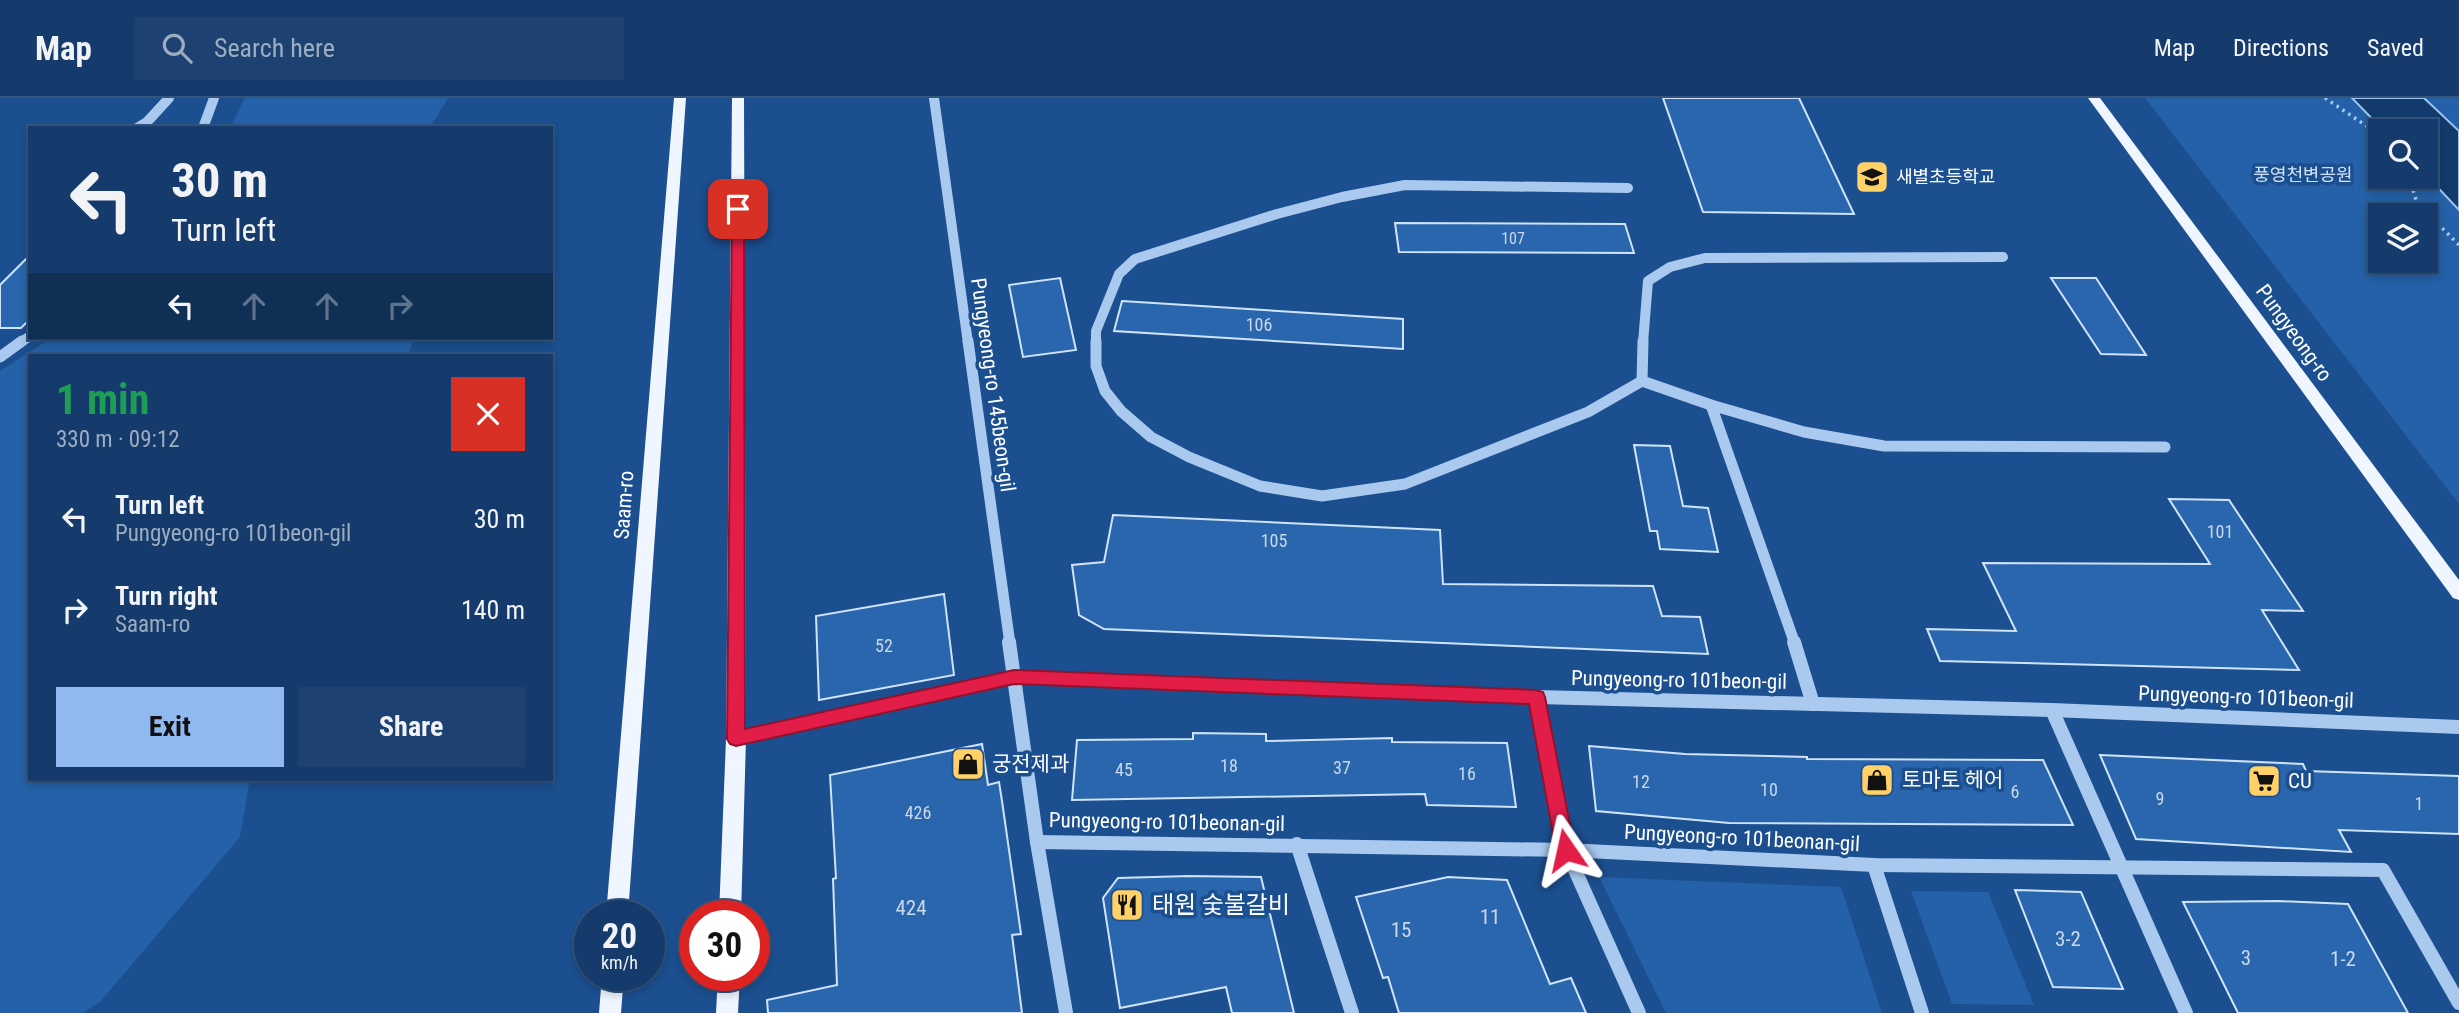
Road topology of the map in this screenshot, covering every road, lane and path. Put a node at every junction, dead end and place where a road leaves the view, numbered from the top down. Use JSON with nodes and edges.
{"nodes":[{"id":1,"x":169,"y":98,"type":"edge"},
{"id":2,"x":214,"y":98,"type":"edge"},
{"id":3,"x":680,"y":98,"type":"edge"},
{"id":4,"x":738,"y":98,"type":"edge"},
{"id":5,"x":934,"y":98,"type":"edge"},
{"id":6,"x":2094,"y":98,"type":"edge"},
{"id":7,"x":2325,"y":98,"type":"edge"},
{"id":8,"x":140,"y":126,"type":"edge"},
{"id":9,"x":205,"y":126,"type":"edge"},
{"id":10,"x":2368,"y":127,"type":"edge"},
{"id":11,"x":1628,"y":188,"type":"dead end"},
{"id":12,"x":2413,"y":189,"type":"edge"},
{"id":13,"x":2459,"y":245,"type":"edge"},
{"id":14,"x":2003,"y":257,"type":"dead end"},
{"id":15,"x":28,"y":338,"type":"edge"},
{"id":16,"x":0,"y":357,"type":"edge"},
{"id":17,"x":1642,"y":381,"type":"junction"},
{"id":18,"x":1711,"y":405,"type":"junction"},
{"id":19,"x":2165,"y":447,"type":"dead end"},
{"id":20,"x":2459,"y":593,"type":"edge"},
{"id":21,"x":1014,"y":677,"type":"junction"},
{"id":22,"x":1536,"y":697,"type":"junction"},
{"id":23,"x":1813,"y":704,"type":"junction"},
{"id":24,"x":2052,"y":710,"type":"junction"},
{"id":25,"x":2459,"y":727,"type":"edge"},
{"id":26,"x":736,"y":739,"type":"junction"},
{"id":27,"x":1037,"y":842,"type":"junction"},
{"id":28,"x":1297,"y":844,"type":"junction"},
{"id":29,"x":1566,"y":850,"type":"junction"},
{"id":30,"x":1874,"y":865,"type":"junction"},
{"id":31,"x":2118,"y":865,"type":"junction"},
{"id":32,"x":618,"y":900,"type":"edge"},
{"id":33,"x":731,"y":900,"type":"edge"},
{"id":34,"x":611,"y":991,"type":"edge"},
{"id":35,"x":728,"y":991,"type":"edge"},
{"id":36,"x":2459,"y":1003,"type":"edge"},
{"id":37,"x":610,"y":1013,"type":"edge"},
{"id":38,"x":727,"y":1013,"type":"edge"},
{"id":39,"x":1066,"y":1013,"type":"edge"},
{"id":40,"x":1352,"y":1013,"type":"edge"},
{"id":41,"x":1639,"y":1013,"type":"edge"},
{"id":42,"x":1922,"y":1013,"type":"edge"},
{"id":43,"x":2186,"y":1013,"type":"edge"}],
"edges":[{"from":1,"to":8,"type":"street"},
{"from":2,"to":9,"type":"street"},
{"from":3,"to":32,"type":"main road","name":"Saam-ro"},
{"from":4,"to":26,"type":"main road"},
{"from":5,"to":21,"type":"street","name":"Pungyeong-ro 145beon-gil"},
{"from":6,"to":20,"type":"main road","name":"Pungyeong-ro"},
{"from":7,"to":10,"type":"path"},
{"from":11,"to":17,"type":"street"},
{"from":12,"to":13,"type":"path"},
{"from":14,"to":17,"type":"street"},
{"from":15,"to":16,"type":"street"},
{"from":17,"to":18,"type":"street"},
{"from":18,"to":19,"type":"street"},
{"from":18,"to":23,"type":"street"},
{"from":21,"to":22,"type":"street","name":"Pungyeong-ro 101beon-gil"},
{"from":21,"to":26,"type":"street","name":"Pungyeong-ro 101beon-gil"},
{"from":21,"to":27,"type":"street","name":"Pungyeong-ro 101beonan-gil"},
{"from":22,"to":23,"type":"street","name":"Pungyeong-ro 101beon-gil"},
{"from":22,"to":29,"type":"street"},
{"from":23,"to":24,"type":"street","name":"Pungyeong-ro 101beon-gil"},
{"from":24,"to":25,"type":"street","name":"Pungyeong-ro 101beon-gil"},
{"from":24,"to":31,"type":"street"},
{"from":26,"to":33,"type":"main road"},
{"from":27,"to":28,"type":"street","name":"Pungyeong-ro 101beonan-gil"},
{"from":27,"to":39,"type":"street","name":"Pungyeong-ro 101beonan-gil"},
{"from":28,"to":29,"type":"street","name":"Pungyeong-ro 101beonan-gil"},
{"from":28,"to":40,"type":"street","name":"Pungyeong-ro 101beonan-gil"},
{"from":29,"to":30,"type":"street","name":"Pungyeong-ro 101beonan-gil"},
{"from":29,"to":41,"type":"street"},
{"from":30,"to":31,"type":"street","name":"Pungyeong-ro 101beonan-gil"},
{"from":30,"to":42,"type":"street","name":"Pungyeong-ro 101beonan-gil"},
{"from":31,"to":36,"type":"street","name":"Pungyeong-ro 101beonan-gil"},
{"from":31,"to":43,"type":"street"},
{"from":34,"to":37,"type":"main road"},
{"from":35,"to":38,"type":"main road"}]}
